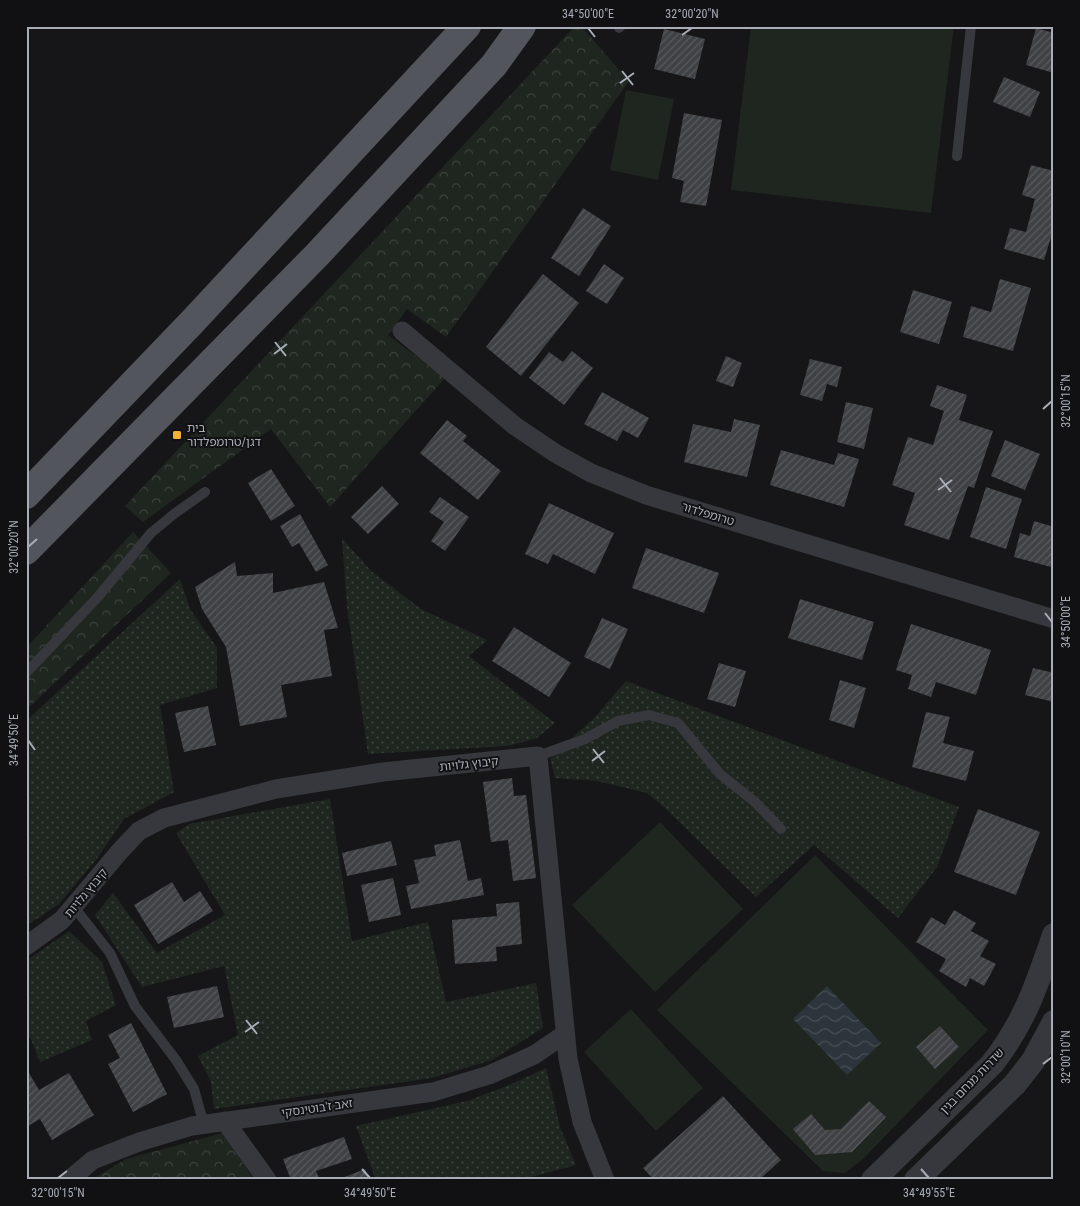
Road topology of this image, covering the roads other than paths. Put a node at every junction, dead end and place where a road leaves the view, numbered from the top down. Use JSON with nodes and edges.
{"nodes":[{"id":1,"x":467,"y":26,"type":"edge"},
{"id":2,"x":522,"y":26,"type":"edge"},
{"id":3,"x":971,"y":26,"type":"edge"},
{"id":4,"x":957,"y":156,"type":"dead end"},
{"id":5,"x":402,"y":331,"type":"dead end"},
{"id":6,"x":205,"y":492,"type":"dead end"},
{"id":7,"x":26,"y":494,"type":"edge"},
{"id":8,"x":26,"y":551,"type":"edge"},
{"id":9,"x":1054,"y":619,"type":"edge"},
{"id":10,"x":26,"y":673,"type":"edge"},
{"id":11,"x":538,"y":756,"type":"junction"},
{"id":12,"x":781,"y":829,"type":"dead end"},
{"id":13,"x":74,"y":907,"type":"junction"},
{"id":14,"x":1054,"y":935,"type":"edge"},
{"id":15,"x":26,"y":946,"type":"edge"},
{"id":16,"x":1054,"y":1022,"type":"edge"},
{"id":17,"x":565,"y":1034,"type":"junction"},
{"id":18,"x":225,"y":1121,"type":"junction"},
{"id":19,"x":204,"y":1125,"type":"junction"},
{"id":20,"x":68,"y":1180,"type":"edge"},
{"id":21,"x":267,"y":1180,"type":"edge"},
{"id":22,"x":605,"y":1180,"type":"edge"},
{"id":23,"x":873,"y":1180,"type":"edge"},
{"id":24,"x":916,"y":1180,"type":"edge"}],
"edges":[{"from":1,"to":7,"type":"main road"},
{"from":2,"to":8,"type":"main road"},
{"from":3,"to":4,"type":"lane"},
{"from":5,"to":9,"type":"street","name":"טרומפלדור"},
{"from":6,"to":10,"type":"lane"},
{"from":11,"to":12,"type":"lane"},
{"from":11,"to":13,"type":"street","name":"קיבוץ גלויות"},
{"from":11,"to":17,"type":"street"},
{"from":13,"to":15,"type":"street","name":"קיבוץ גלויות"},
{"from":13,"to":19,"type":"lane"},
{"from":14,"to":23,"type":"street","name":"שדרות מנחם בגין"},
{"from":16,"to":24,"type":"street"},
{"from":17,"to":18,"type":"street","name":"זאב ז'בוטינסקי"},
{"from":17,"to":22,"type":"street"},
{"from":18,"to":19,"type":"street","name":"זאב ז'בוטינסקי"},
{"from":18,"to":21,"type":"street"},
{"from":19,"to":20,"type":"street","name":"זאב ז'בוטינסקי"}]}
